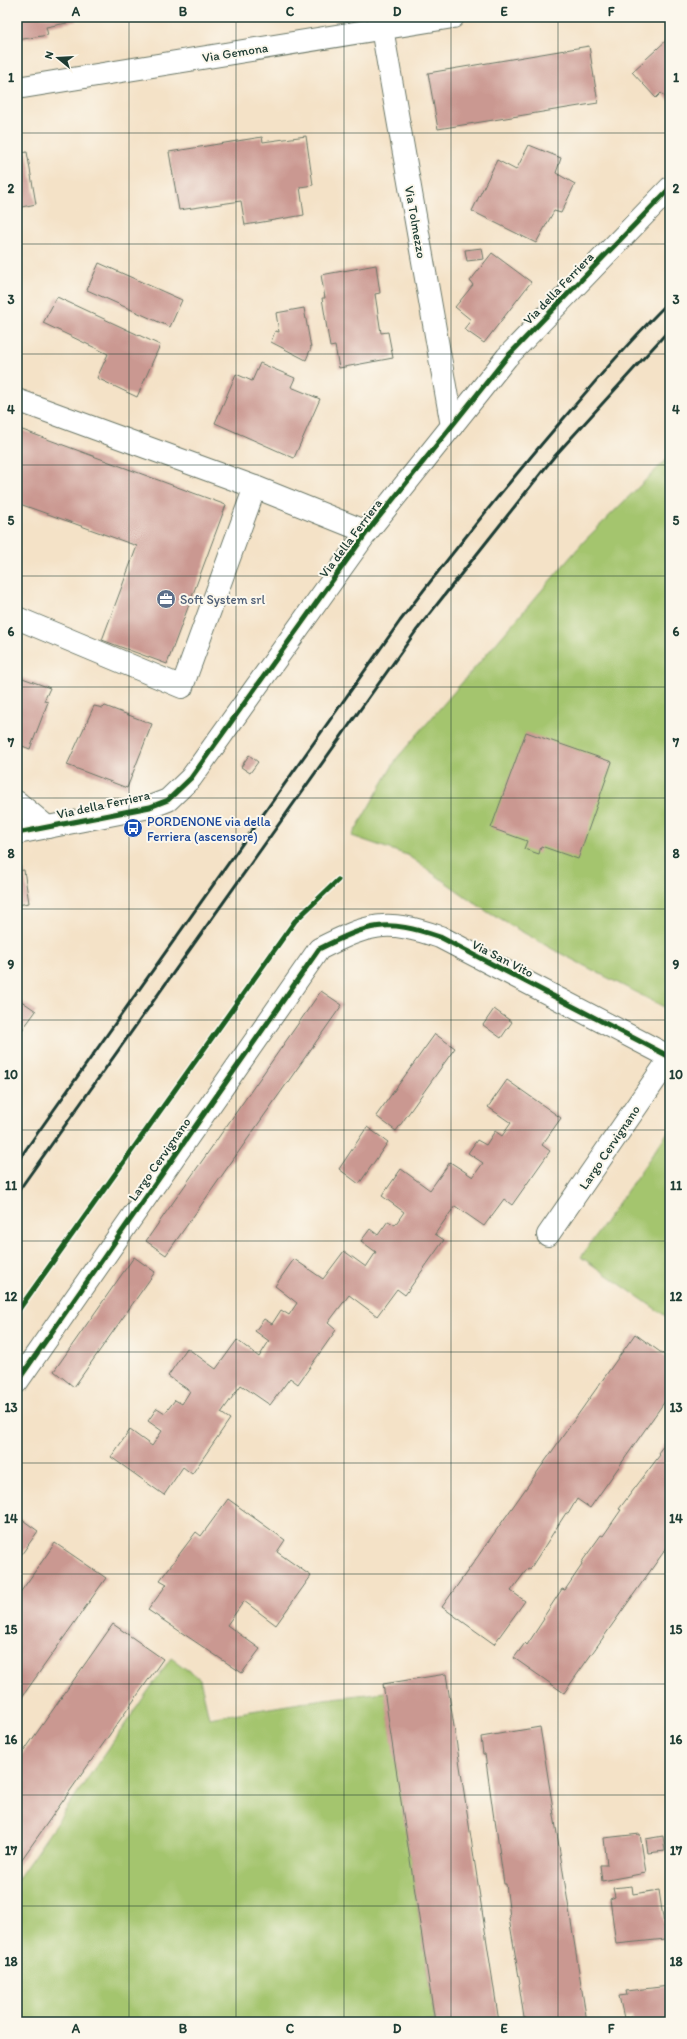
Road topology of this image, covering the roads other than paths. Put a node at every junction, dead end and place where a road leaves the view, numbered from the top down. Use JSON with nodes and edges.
{"nodes":[{"id":1,"x":452,"y":17,"type":"edge"},
{"id":2,"x":381,"y":22,"type":"edge"},
{"id":3,"x":17,"y":88,"type":"edge"},
{"id":4,"x":670,"y":188,"type":"edge"},
{"id":5,"x":17,"y":400,"type":"edge"},
{"id":6,"x":452,"y":426,"type":"junction"},
{"id":7,"x":255,"y":487,"type":"junction"},
{"id":8,"x":367,"y":532,"type":"junction"},
{"id":9,"x":17,"y":618,"type":"edge"},
{"id":10,"x":17,"y":802,"type":"edge"},
{"id":11,"x":47,"y":827,"type":"junction"},
{"id":12,"x":17,"y":833,"type":"edge"},
{"id":13,"x":319,"y":949,"type":"joint"},
{"id":14,"x":670,"y":1058,"type":"edge"},
{"id":15,"x":548,"y":1235,"type":"dead end"},
{"id":16,"x":17,"y":1382,"type":"edge"}],
"edges":[{"from":1,"to":2,"type":"street","name":"Via Gemona"},
{"from":2,"to":3,"type":"street","name":"Via Gemona"},
{"from":2,"to":6,"type":"street","name":"Via Tolmezzo"},
{"from":4,"to":6,"type":"street","name":"Via della Ferriera"},
{"from":5,"to":7,"type":"street"},
{"from":6,"to":8,"type":"street","name":"Via della Ferriera"},
{"from":7,"to":8,"type":"street"},
{"from":7,"to":9,"type":"street"},
{"from":8,"to":11,"type":"street","name":"Via della Ferriera"},
{"from":10,"to":11,"type":"street"},
{"from":11,"to":12,"type":"street","name":"Via della Ferriera"},
{"from":13,"to":14,"type":"street","name":"Via San Vito"},
{"from":13,"to":16,"type":"street","name":"Largo Cervignano"},
{"from":14,"to":15,"type":"street","name":"Largo Cervignano"}]}
